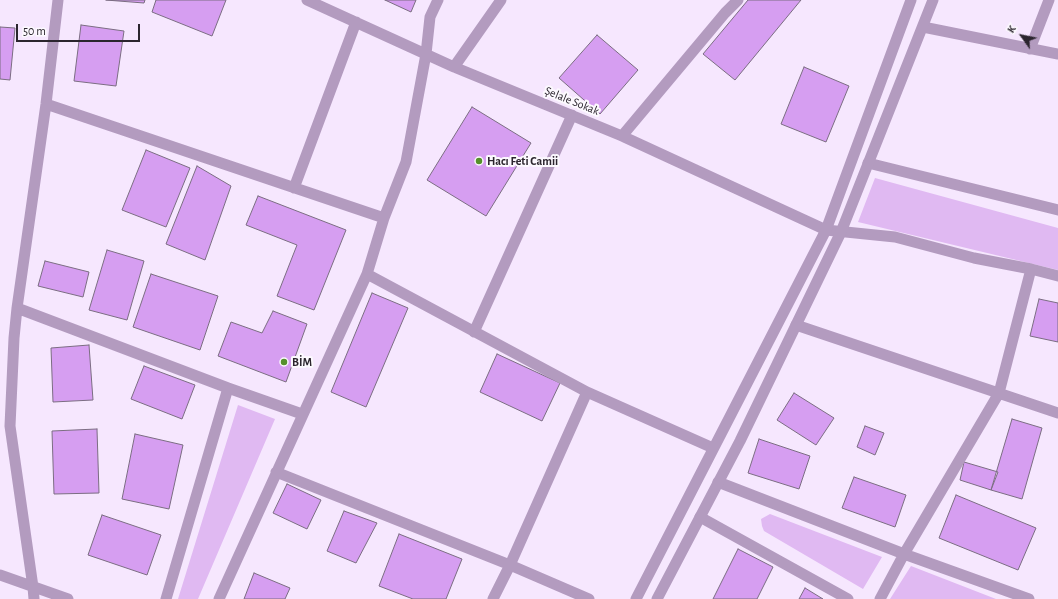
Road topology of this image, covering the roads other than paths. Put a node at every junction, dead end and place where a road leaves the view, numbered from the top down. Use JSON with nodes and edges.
{"nodes":[{"id":1,"x":58,"y":0,"type":"edge"},
{"id":2,"x":307,"y":0,"type":"edge"},
{"id":3,"x":438,"y":0,"type":"edge"},
{"id":4,"x":501,"y":0,"type":"edge"},
{"id":5,"x":738,"y":0,"type":"edge"},
{"id":6,"x":912,"y":0,"type":"edge"},
{"id":7,"x":933,"y":0,"type":"edge"},
{"id":8,"x":1049,"y":0,"type":"edge"},
{"id":9,"x":356,"y":22,"type":"junction"},
{"id":10,"x":923,"y":27,"type":"junction"},
{"id":11,"x":1030,"y":49,"type":"junction"},
{"id":12,"x":426,"y":54,"type":"junction"},
{"id":13,"x":1058,"y":54,"type":"edge"},
{"id":14,"x":454,"y":66,"type":"junction"},
{"id":15,"x":46,"y":104,"type":"junction"},
{"id":16,"x":572,"y":115,"type":"junction"},
{"id":17,"x":622,"y":136,"type":"junction"},
{"id":18,"x":868,"y":163,"type":"junction"},
{"id":19,"x":294,"y":188,"type":"junction"},
{"id":20,"x":1058,"y":210,"type":"edge"},
{"id":21,"x":384,"y":218,"type":"junction"},
{"id":22,"x":826,"y":230,"type":"junction"},
{"id":23,"x":842,"y":232,"type":"junction"},
{"id":24,"x":1031,"y":269,"type":"junction"},
{"id":25,"x":367,"y":274,"type":"junction"},
{"id":26,"x":1058,"y":276,"type":"edge"},
{"id":27,"x":17,"y":308,"type":"junction"},
{"id":28,"x":796,"y":325,"type":"junction"},
{"id":29,"x":474,"y":332,"type":"junction"},
{"id":30,"x":228,"y":388,"type":"junction"},
{"id":31,"x":586,"y":392,"type":"junction"},
{"id":32,"x":998,"y":393,"type":"junction"},
{"id":33,"x":1058,"y":413,"type":"edge"},
{"id":34,"x":302,"y":414,"type":"junction"},
{"id":35,"x":713,"y":448,"type":"junction"},
{"id":36,"x":276,"y":472,"type":"junction"},
{"id":37,"x":718,"y":482,"type":"junction"},
{"id":38,"x":700,"y":517,"type":"junction"},
{"id":39,"x":904,"y":554,"type":"junction"},
{"id":40,"x":510,"y":565,"type":"junction"},
{"id":41,"x":0,"y":576,"type":"edge"},
{"id":42,"x":33,"y":587,"type":"junction"},
{"id":43,"x":34,"y":599,"type":"edge"},
{"id":44,"x":68,"y":599,"type":"edge"},
{"id":45,"x":166,"y":599,"type":"edge"},
{"id":46,"x":219,"y":599,"type":"edge"},
{"id":47,"x":493,"y":599,"type":"edge"},
{"id":48,"x":588,"y":599,"type":"edge"},
{"id":49,"x":636,"y":599,"type":"edge"},
{"id":50,"x":657,"y":599,"type":"edge"},
{"id":51,"x":848,"y":599,"type":"edge"},
{"id":52,"x":880,"y":599,"type":"edge"},
{"id":53,"x":1029,"y":599,"type":"edge"}],
"edges":[{"from":1,"to":15,"type":"street"},
{"from":2,"to":9,"type":"street","name":"Şelale Sokak"},
{"from":3,"to":12,"type":"street"},
{"from":4,"to":14,"type":"street"},
{"from":5,"to":17,"type":"street"},
{"from":6,"to":22,"type":"street"},
{"from":7,"to":10,"type":"street"},
{"from":8,"to":11,"type":"street"},
{"from":9,"to":12,"type":"street","name":"Şelale Sokak"},
{"from":9,"to":19,"type":"street"},
{"from":10,"to":11,"type":"street"},
{"from":10,"to":18,"type":"street"},
{"from":11,"to":13,"type":"street"},
{"from":12,"to":14,"type":"street","name":"Şelale Sokak"},
{"from":12,"to":21,"type":"street"},
{"from":14,"to":16,"type":"street","name":"Şelale Sokak"},
{"from":15,"to":19,"type":"street"},
{"from":15,"to":27,"type":"street"},
{"from":16,"to":17,"type":"street","name":"Şelale Sokak"},
{"from":16,"to":29,"type":"street"},
{"from":17,"to":22,"type":"street","name":"Şelale Sokak"},
{"from":18,"to":20,"type":"street"},
{"from":18,"to":23,"type":"street"},
{"from":19,"to":21,"type":"street"},
{"from":21,"to":25,"type":"street"},
{"from":22,"to":23,"type":"street","name":"Şelale Sokak"},
{"from":22,"to":35,"type":"street"},
{"from":23,"to":24,"type":"street","name":"Şelale Sokak"},
{"from":23,"to":28,"type":"street"},
{"from":24,"to":26,"type":"street","name":"Şelale Sokak"},
{"from":24,"to":32,"type":"street"},
{"from":25,"to":29,"type":"street"},
{"from":25,"to":34,"type":"street"},
{"from":27,"to":30,"type":"street"},
{"from":27,"to":42,"type":"street"},
{"from":28,"to":32,"type":"street"},
{"from":28,"to":37,"type":"street"},
{"from":29,"to":31,"type":"street"},
{"from":30,"to":34,"type":"street"},
{"from":30,"to":45,"type":"street"},
{"from":31,"to":35,"type":"street"},
{"from":31,"to":40,"type":"street"},
{"from":32,"to":33,"type":"street"},
{"from":32,"to":39,"type":"street"},
{"from":34,"to":36,"type":"street"},
{"from":35,"to":49,"type":"street"},
{"from":36,"to":40,"type":"street"},
{"from":36,"to":46,"type":"street"},
{"from":37,"to":38,"type":"street"},
{"from":37,"to":39,"type":"street"},
{"from":38,"to":50,"type":"street"},
{"from":38,"to":51,"type":"street"},
{"from":39,"to":52,"type":"street"},
{"from":39,"to":53,"type":"street"},
{"from":40,"to":47,"type":"street"},
{"from":40,"to":48,"type":"street"},
{"from":41,"to":42,"type":"street"},
{"from":42,"to":43,"type":"street"},
{"from":42,"to":44,"type":"street"}]}
